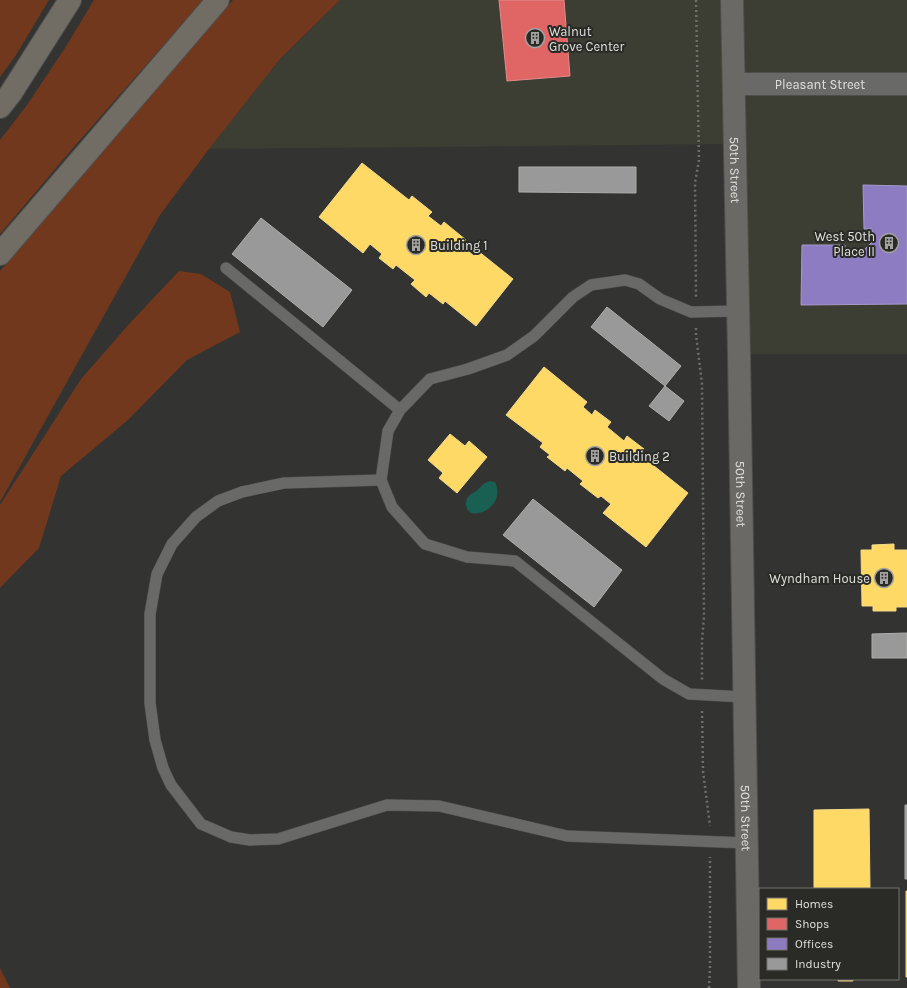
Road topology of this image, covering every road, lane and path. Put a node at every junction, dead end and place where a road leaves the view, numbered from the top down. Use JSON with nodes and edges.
{"nodes":[{"id":1,"x":70,"y":0,"type":"edge"},
{"id":2,"x":218,"y":0,"type":"edge"},
{"id":3,"x":696,"y":0,"type":"edge"},
{"id":4,"x":732,"y":0,"type":"edge"},
{"id":5,"x":734,"y":84,"type":"junction"},
{"id":6,"x":907,"y":84,"type":"edge"},
{"id":7,"x":0,"y":107,"type":"edge"},
{"id":8,"x":0,"y":254,"type":"edge"},
{"id":9,"x":226,"y":268,"type":"dead end"},
{"id":10,"x":738,"y":311,"type":"junction"},
{"id":11,"x":696,"y":312,"type":"junction"},
{"id":12,"x":400,"y":410,"type":"junction"},
{"id":13,"x":381,"y":480,"type":"junction"},
{"id":14,"x":702,"y":694,"type":"junction"},
{"id":15,"x":744,"y":697,"type":"junction"},
{"id":16,"x":710,"y":842,"type":"junction"},
{"id":17,"x":747,"y":843,"type":"junction"},
{"id":18,"x":709,"y":988,"type":"edge"},
{"id":19,"x":749,"y":988,"type":"edge"}],
"edges":[{"from":1,"to":7,"type":"highway"},
{"from":2,"to":8,"type":"highway"},
{"from":3,"to":11,"type":"path"},
{"from":4,"to":5,"type":"main road","name":"50th Street"},
{"from":5,"to":6,"type":"street","name":"Pleasant Street"},
{"from":5,"to":10,"type":"main road","name":"50th Street"},
{"from":9,"to":12,"type":"lane"},
{"from":10,"to":11,"type":"lane"},
{"from":10,"to":15,"type":"main road","name":"50th Street"},
{"from":11,"to":12,"type":"lane"},
{"from":11,"to":14,"type":"path"},
{"from":12,"to":13,"type":"lane"},
{"from":13,"to":14,"type":"lane"},
{"from":13,"to":16,"type":"lane"},
{"from":14,"to":15,"type":"lane"},
{"from":14,"to":16,"type":"path"},
{"from":15,"to":17,"type":"main road","name":"50th Street"},
{"from":16,"to":17,"type":"lane"},
{"from":16,"to":18,"type":"path"},
{"from":17,"to":19,"type":"main road","name":"50th Street"}]}
